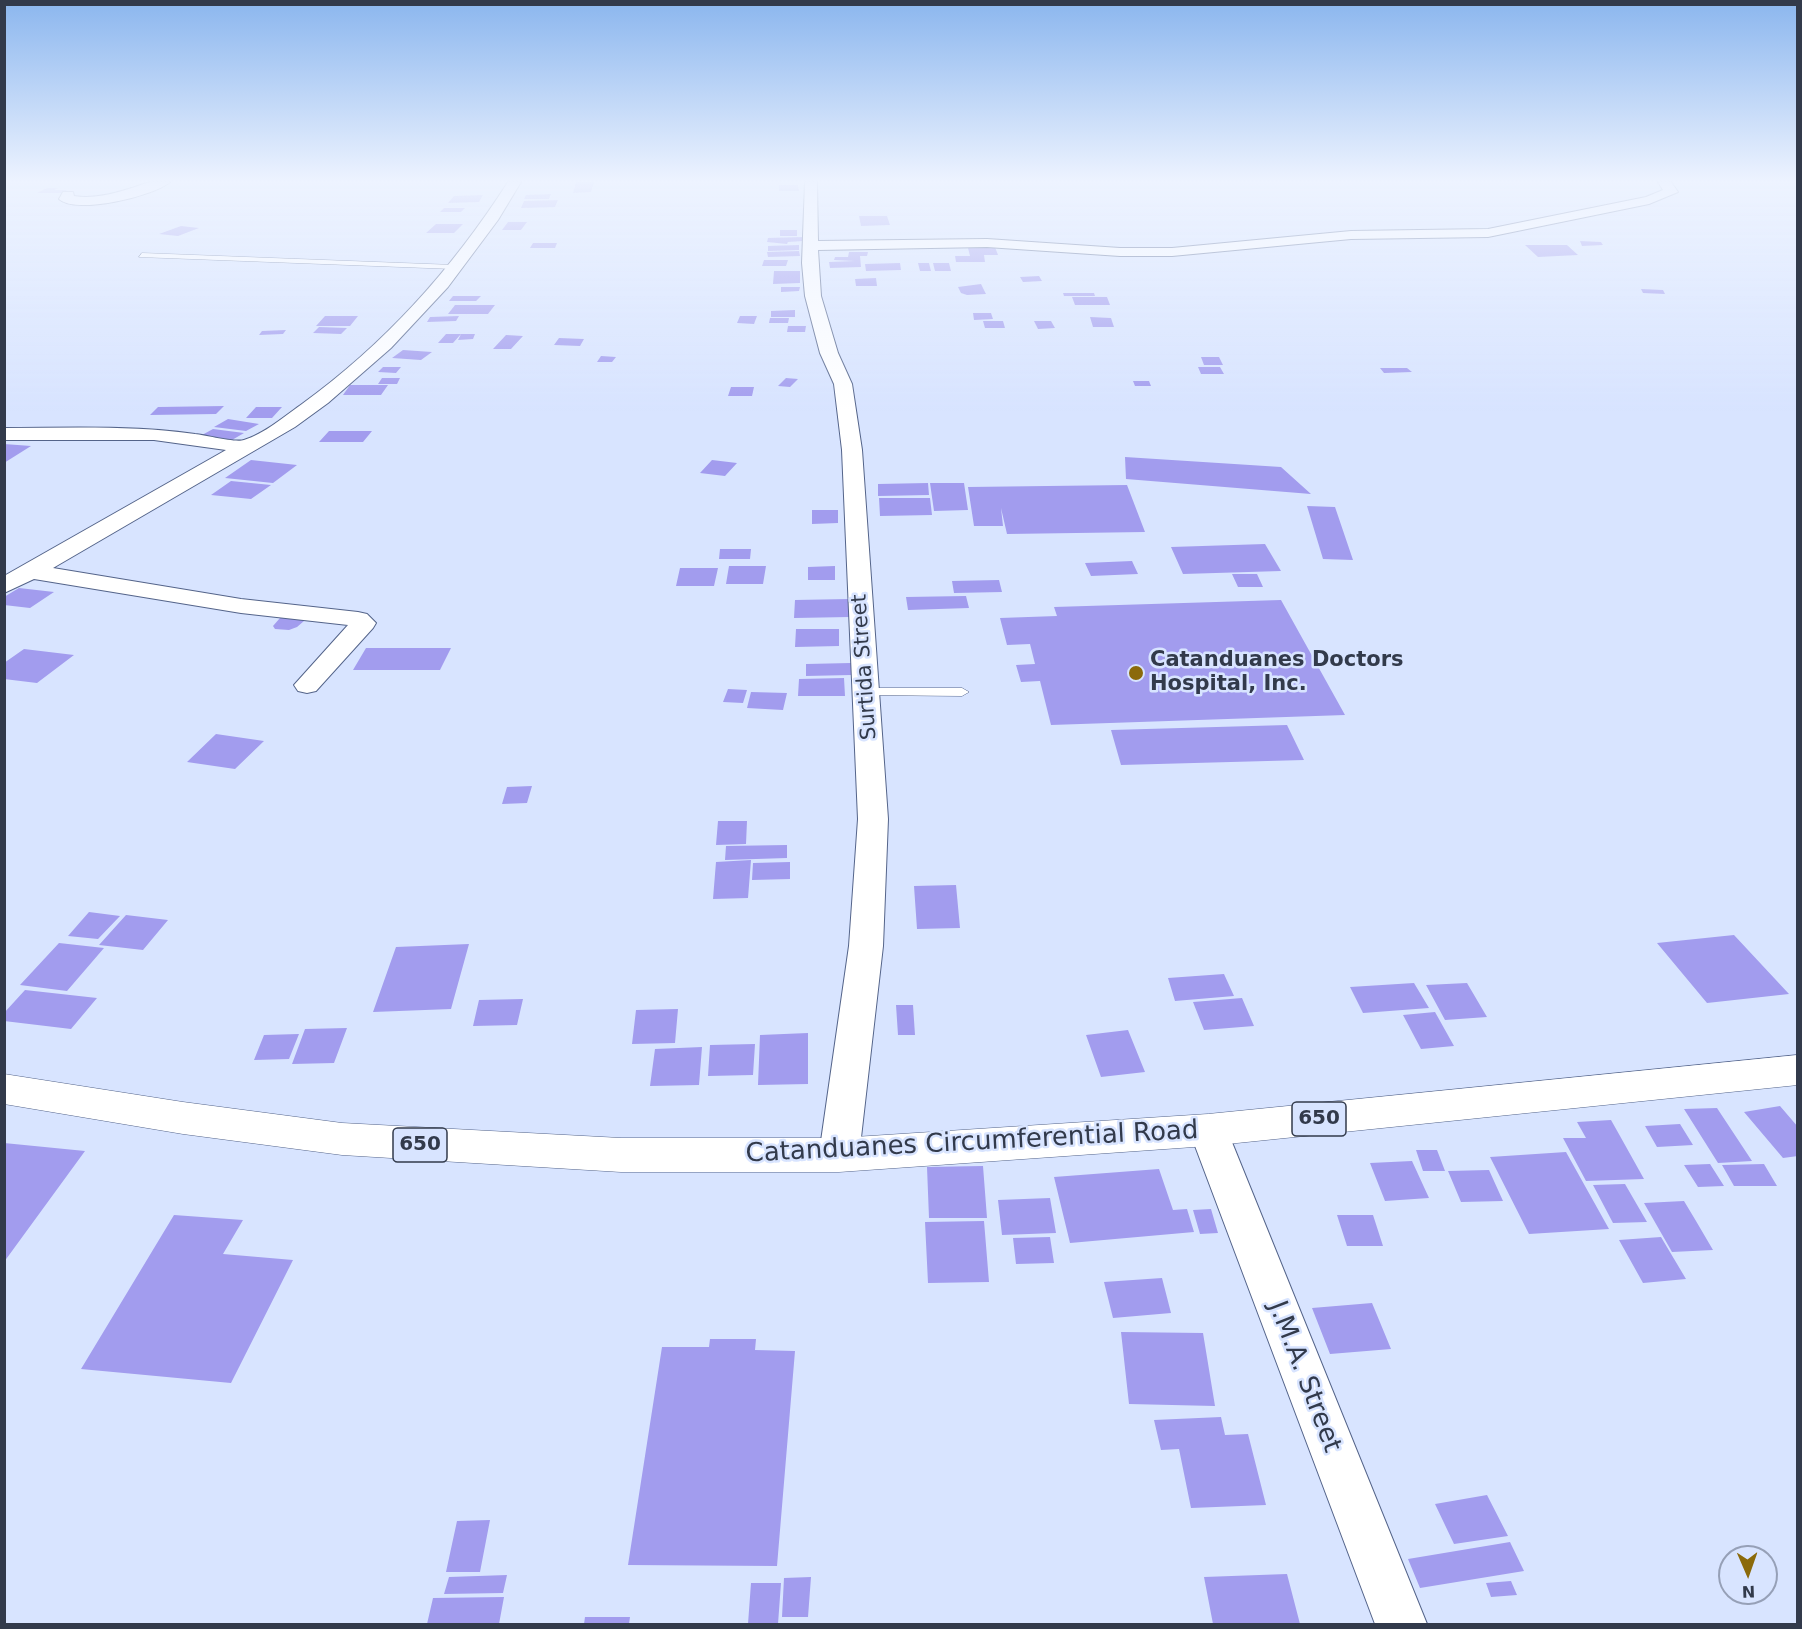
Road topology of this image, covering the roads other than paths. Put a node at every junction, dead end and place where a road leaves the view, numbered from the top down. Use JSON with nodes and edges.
{"nodes":[{"id":1,"x":221,"y":258,"type":"edge"},
{"id":2,"x":462,"y":258,"type":"edge"},
{"id":3,"x":811,"y":258,"type":"edge"},
{"id":4,"x":454,"y":267,"type":"junction"},
{"id":5,"x":4,"y":434,"type":"edge"},
{"id":6,"x":246,"y":447,"type":"junction"},
{"id":7,"x":31,"y":571,"type":"junction"},
{"id":8,"x":4,"y":586,"type":"edge"},
{"id":9,"x":308,"y":685,"type":"dead end"},
{"id":10,"x":867,"y":692,"type":"junction"},
{"id":11,"x":962,"y":692,"type":"dead end"},
{"id":12,"x":1797,"y":1071,"type":"edge"},
{"id":13,"x":4,"y":1089,"type":"edge"},
{"id":14,"x":1208,"y":1130,"type":"junction"},
{"id":15,"x":840,"y":1155,"type":"junction"},
{"id":16,"x":1401,"y":1624,"type":"edge"}],
"edges":[{"from":1,"to":4,"type":"lane"},
{"from":2,"to":4,"type":"street"},
{"from":3,"to":10,"type":"street","name":"Surtida Street"},
{"from":4,"to":6,"type":"street"},
{"from":5,"to":6,"type":"street"},
{"from":6,"to":7,"type":"street"},
{"from":7,"to":8,"type":"street"},
{"from":7,"to":9,"type":"street"},
{"from":10,"to":11,"type":"lane"},
{"from":10,"to":15,"type":"street","name":"Surtida Street"},
{"from":12,"to":14,"type":"main road","name":"Catanduanes Circumferential Road","number":"650"},
{"from":13,"to":15,"type":"main road","name":"Catanduanes Circumferential Road","number":"650"},
{"from":14,"to":15,"type":"main road","name":"Catanduanes Circumferential Road","number":"650"},
{"from":14,"to":16,"type":"street","name":"J.M.A. Street"}]}
